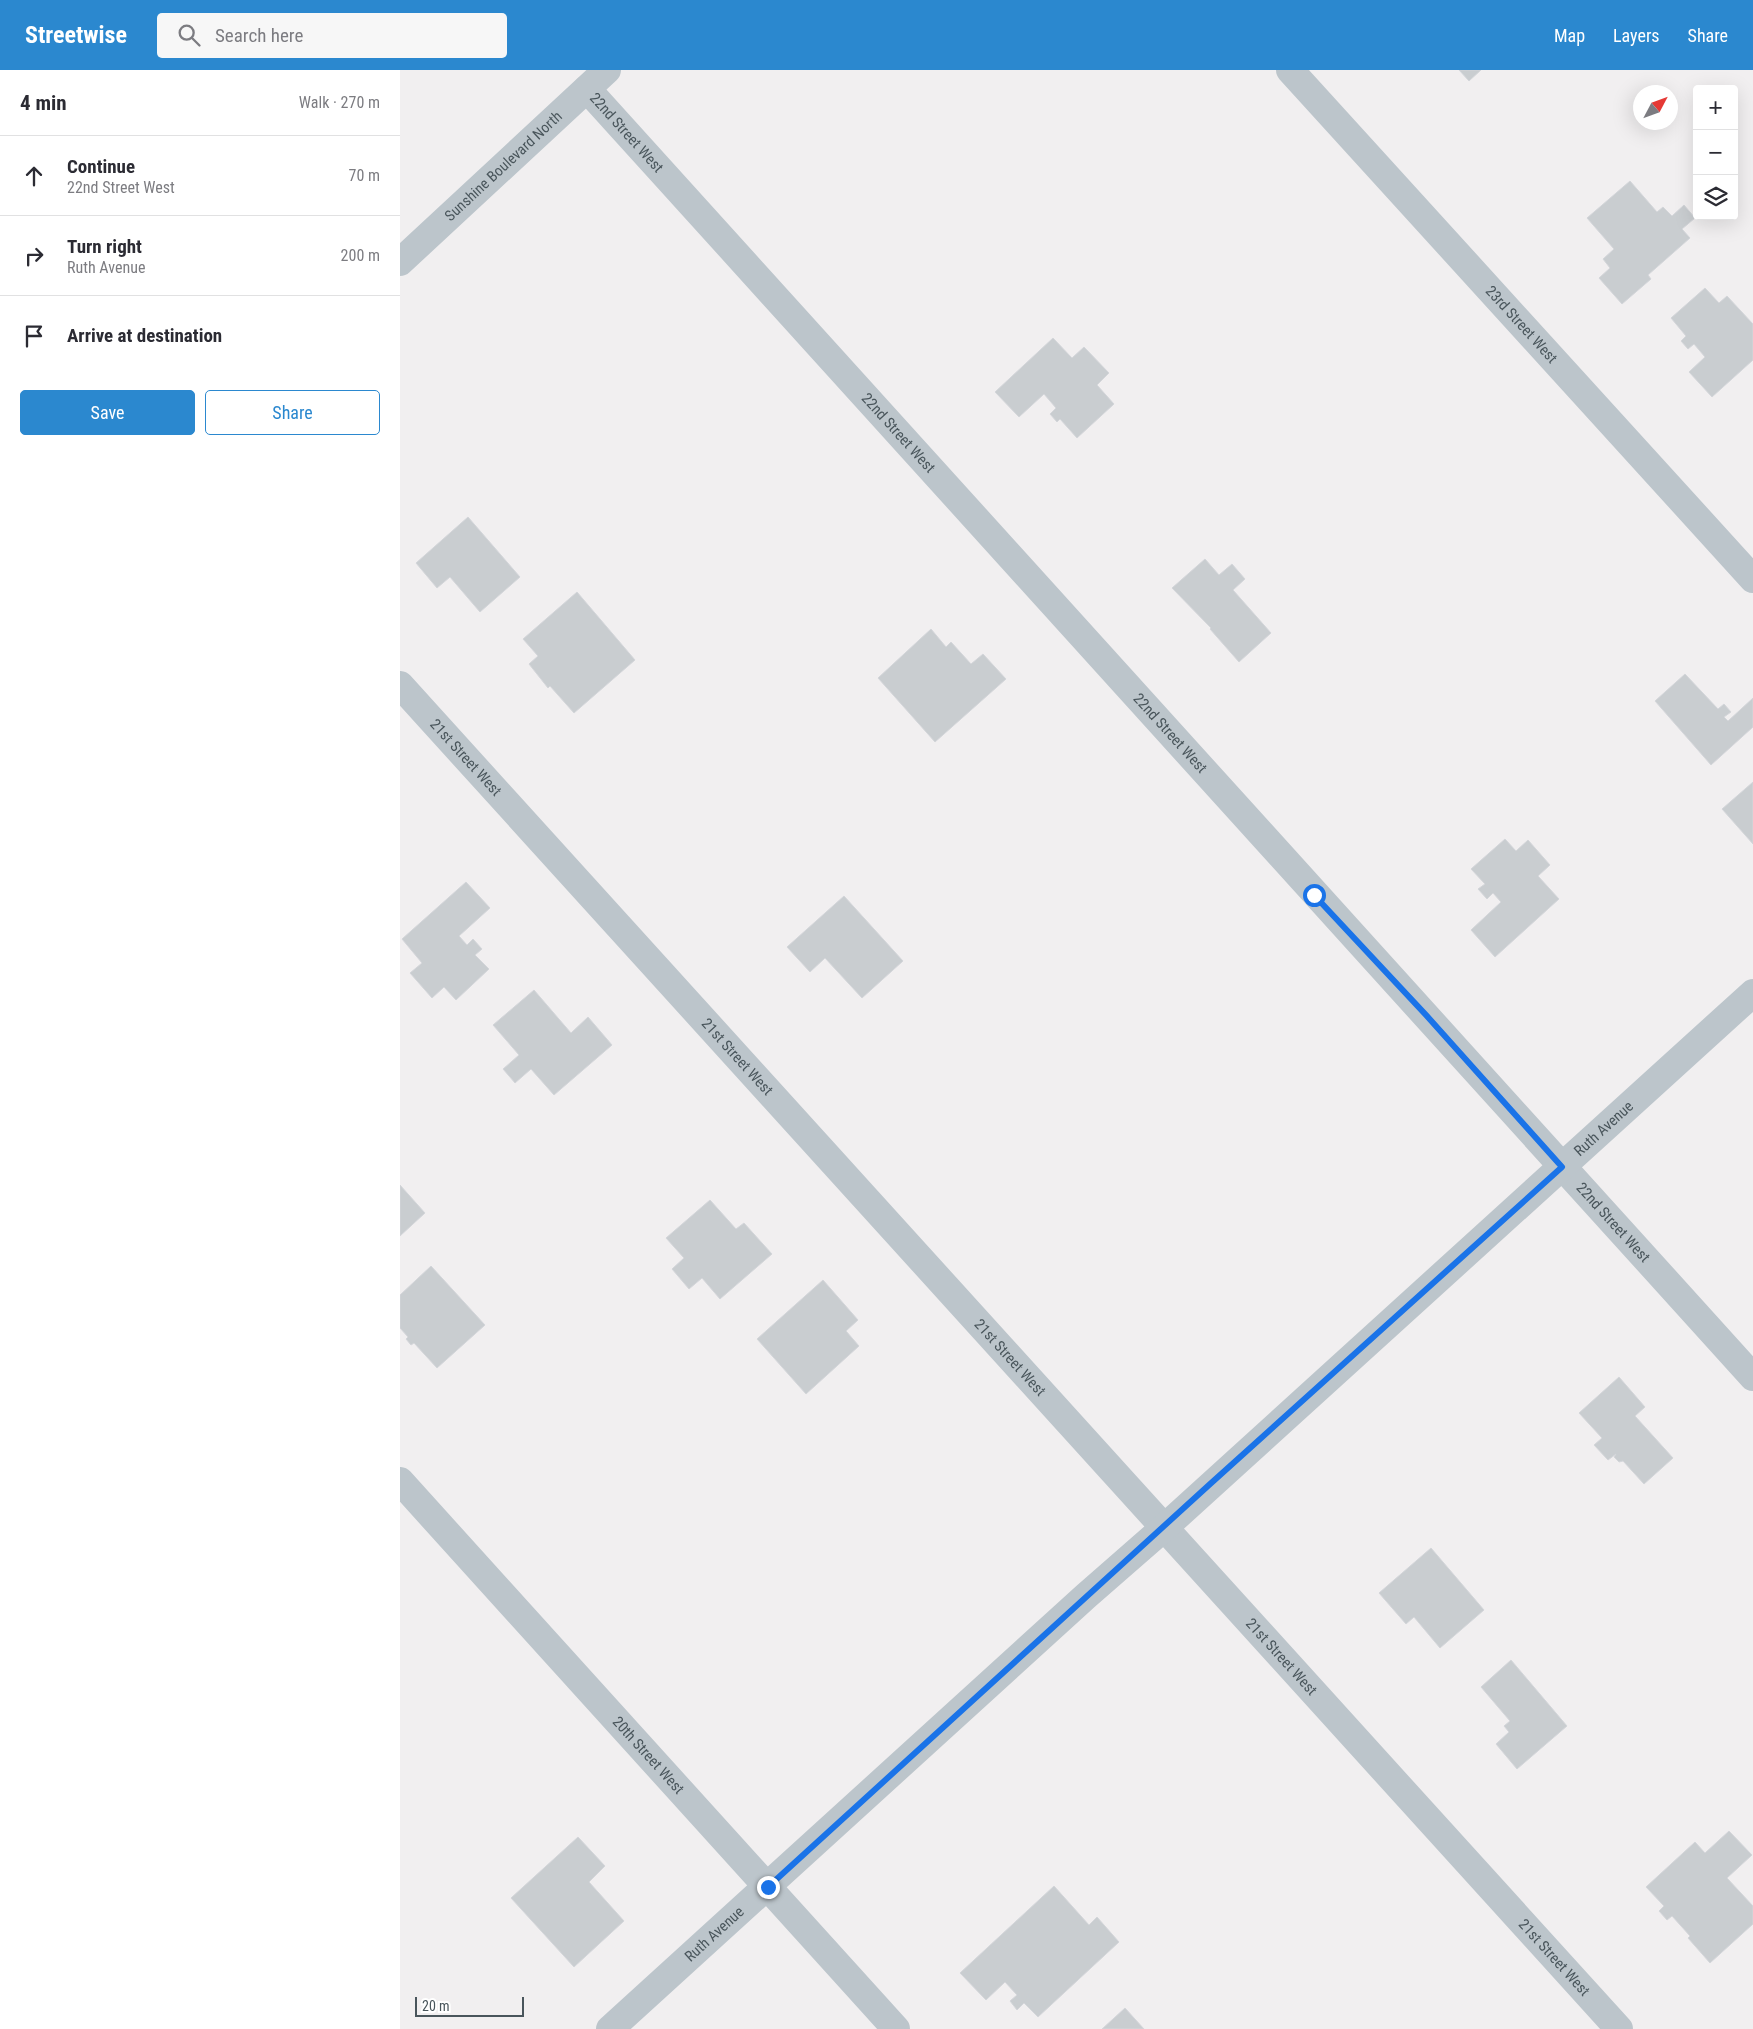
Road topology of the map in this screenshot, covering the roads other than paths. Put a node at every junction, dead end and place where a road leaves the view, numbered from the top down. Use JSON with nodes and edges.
{"nodes":[{"id":1,"x":608,"y":70,"type":"edge"},
{"id":2,"x":1290,"y":70,"type":"edge"},
{"id":3,"x":587,"y":89,"type":"junction"},
{"id":4,"x":400,"y":262,"type":"edge"},
{"id":5,"x":1753,"y":579,"type":"edge"},
{"id":6,"x":400,"y":685,"type":"edge"},
{"id":7,"x":1753,"y":993,"type":"edge"},
{"id":8,"x":1562,"y":1167,"type":"junction"},
{"id":9,"x":1753,"y":1377,"type":"edge"},
{"id":10,"x":400,"y":1481,"type":"edge"},
{"id":11,"x":1165,"y":1528,"type":"junction"},
{"id":12,"x":768,"y":1887,"type":"junction"},
{"id":13,"x":610,"y":2029,"type":"edge"},
{"id":14,"x":896,"y":2029,"type":"edge"},
{"id":15,"x":1619,"y":2029,"type":"edge"}],
"edges":[{"from":1,"to":3,"type":"street","name":"Sunshine Boulevard North"},
{"from":2,"to":5,"type":"street","name":"23rd Street West"},
{"from":3,"to":4,"type":"street","name":"Sunshine Boulevard North"},
{"from":3,"to":8,"type":"street","name":"22nd Street West"},
{"from":6,"to":11,"type":"street","name":"21st Street West"},
{"from":7,"to":8,"type":"street","name":"Ruth Avenue"},
{"from":8,"to":9,"type":"street","name":"22nd Street West"},
{"from":8,"to":11,"type":"street","name":"Ruth Avenue"},
{"from":10,"to":12,"type":"street","name":"20th Street West"},
{"from":11,"to":12,"type":"street","name":"Ruth Avenue"},
{"from":11,"to":15,"type":"street","name":"21st Street West"},
{"from":12,"to":13,"type":"street","name":"Ruth Avenue"},
{"from":12,"to":14,"type":"street","name":"20th Street West"}]}
